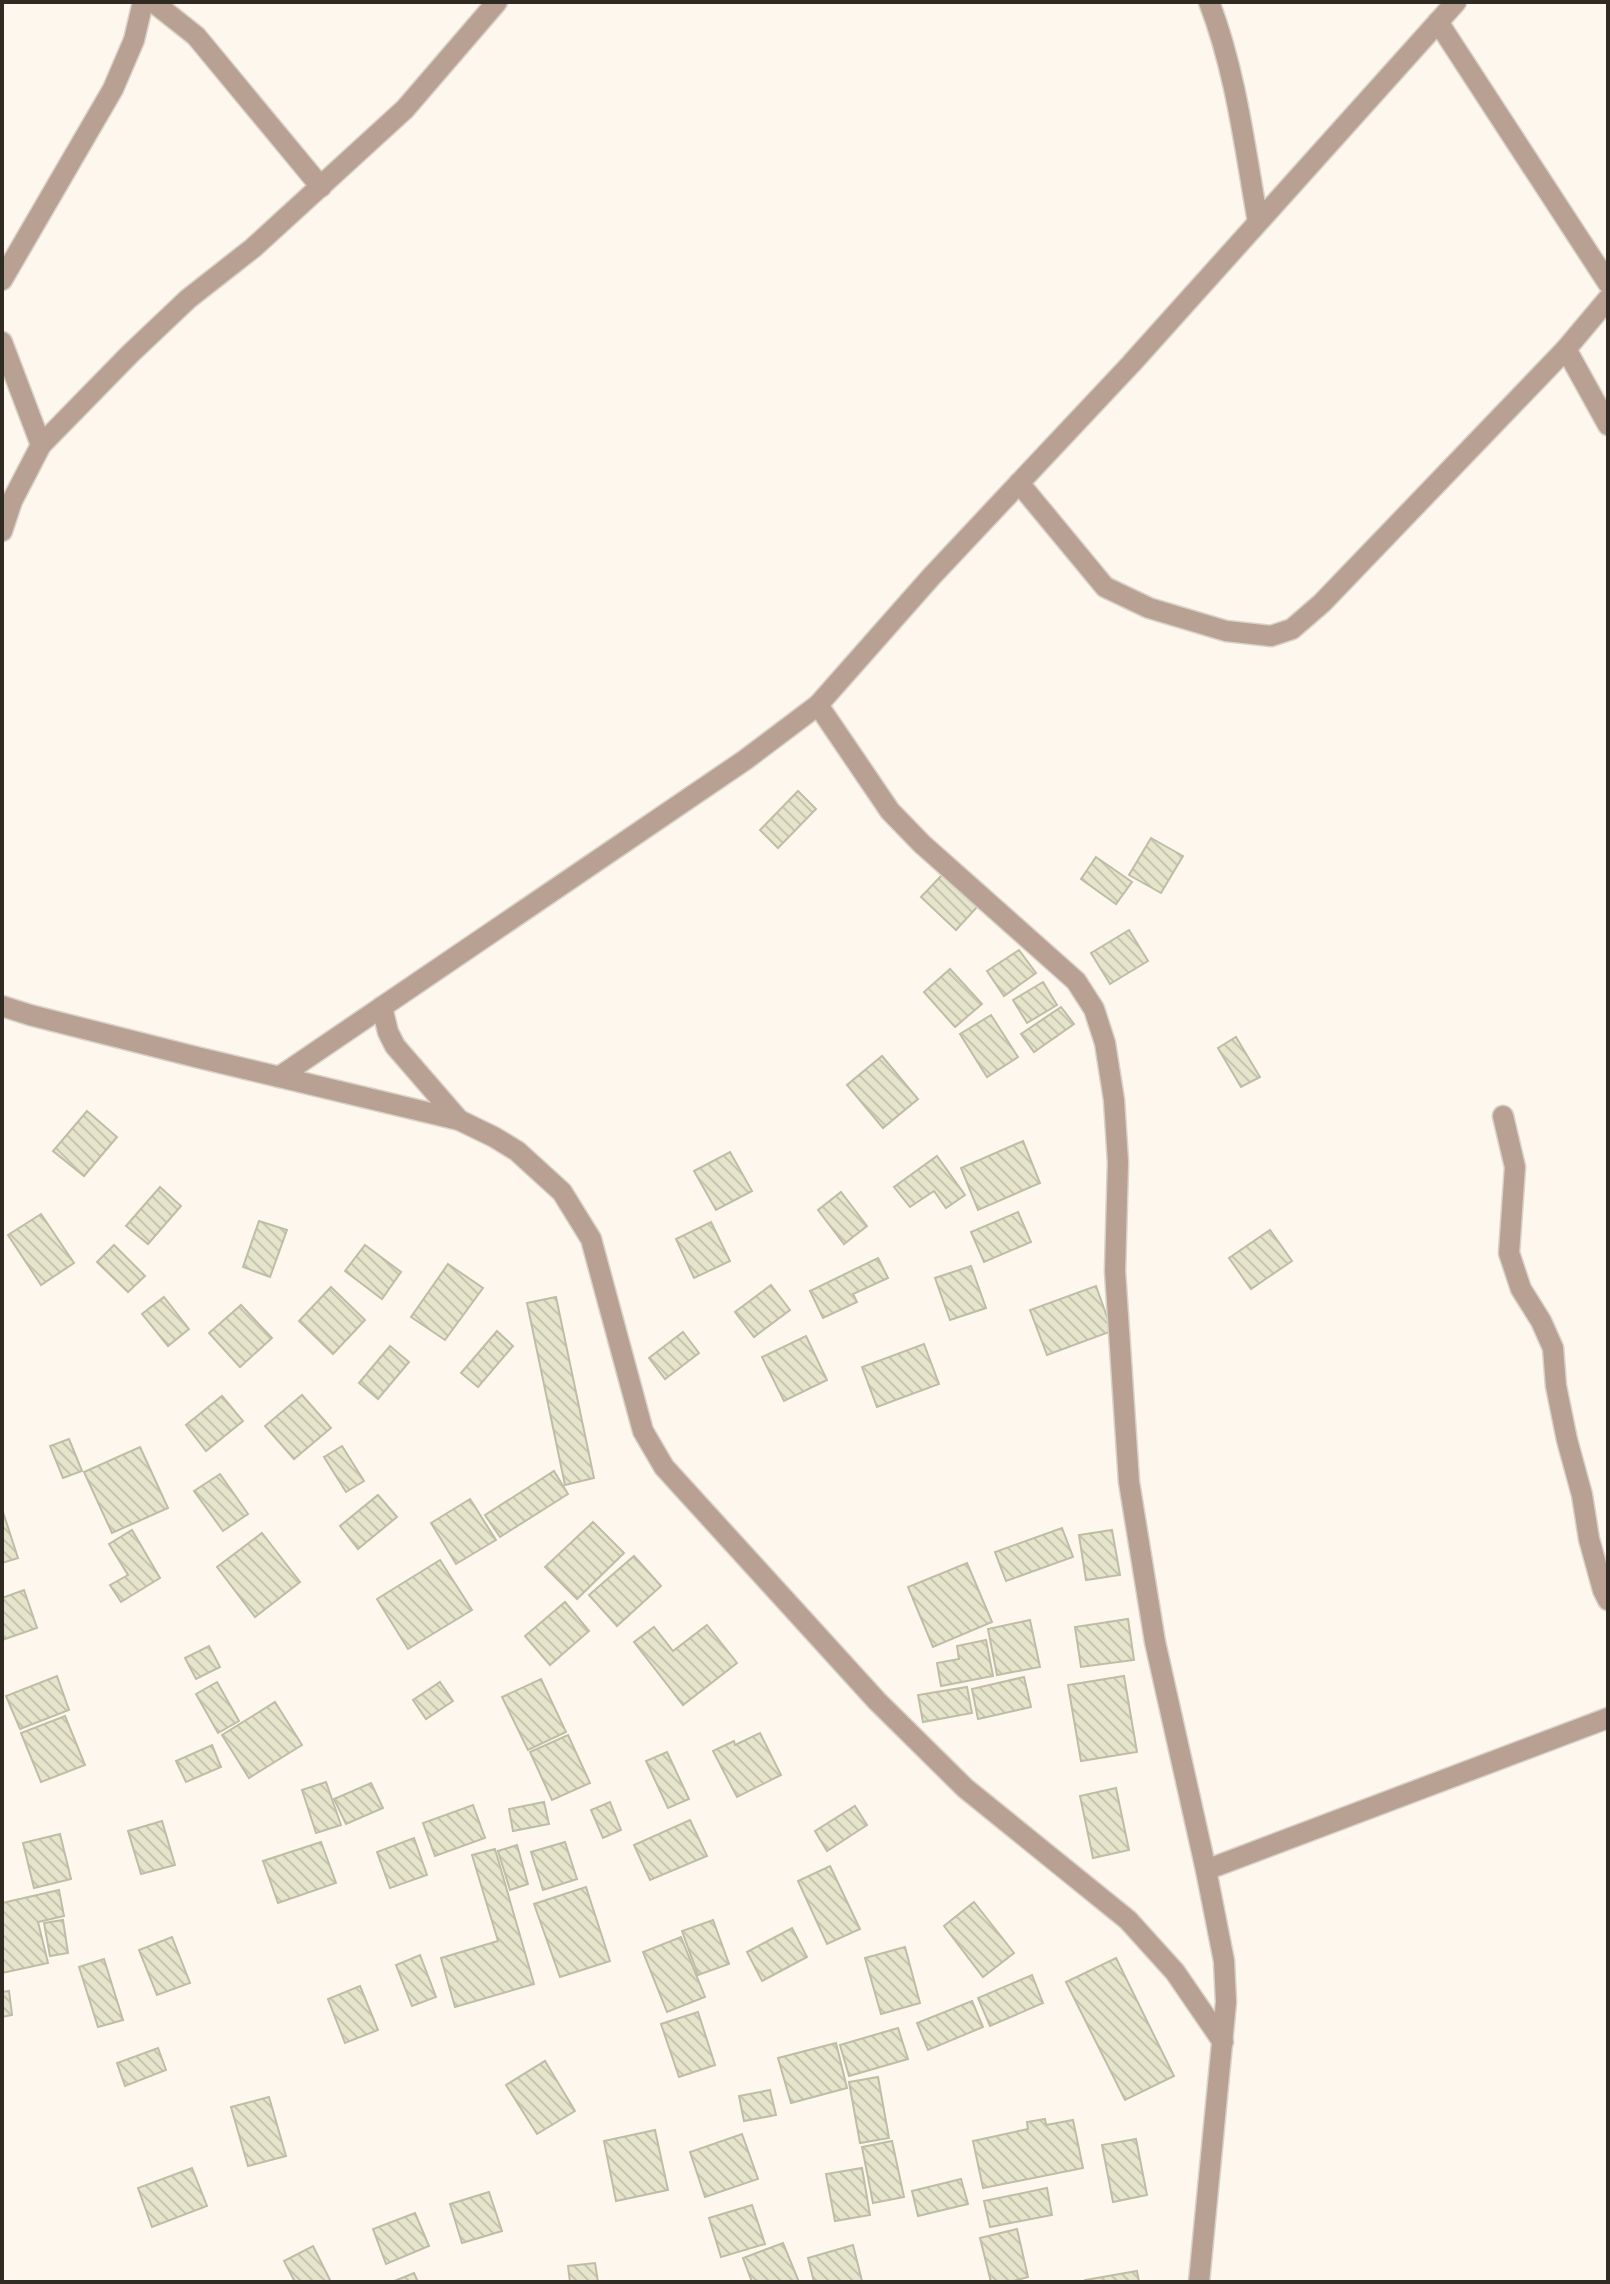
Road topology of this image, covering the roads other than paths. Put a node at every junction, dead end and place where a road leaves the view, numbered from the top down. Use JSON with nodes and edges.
{"nodes":[{"id":1,"x":143,"y":2,"type":"edge"},
{"id":2,"x":153,"y":2,"type":"edge"},
{"id":3,"x":497,"y":2,"type":"edge"},
{"id":4,"x":1209,"y":2,"type":"edge"},
{"id":5,"x":1456,"y":2,"type":"edge"},
{"id":6,"x":1438,"y":22,"type":"junction"},
{"id":7,"x":321,"y":187,"type":"junction"},
{"id":8,"x":1258,"y":222,"type":"junction"},
{"id":9,"x":2,"y":280,"type":"edge"},
{"id":10,"x":1608,"y":283,"type":"edge"},
{"id":11,"x":1608,"y":299,"type":"edge"},
{"id":12,"x":2,"y":342,"type":"edge"},
{"id":13,"x":1566,"y":349,"type":"junction"},
{"id":14,"x":1608,"y":425,"type":"edge"},
{"id":15,"x":41,"y":445,"type":"junction"},
{"id":16,"x":1019,"y":483,"type":"junction"},
{"id":17,"x":2,"y":531,"type":"edge"},
{"id":18,"x":818,"y":705,"type":"junction"},
{"id":19,"x":2,"y":1006,"type":"edge"},
{"id":20,"x":382,"y":1007,"type":"junction"},
{"id":21,"x":279,"y":1077,"type":"junction"},
{"id":22,"x":1503,"y":1116,"type":"dead end"},
{"id":23,"x":459,"y":1120,"type":"junction"},
{"id":24,"x":1608,"y":1600,"type":"edge"},
{"id":25,"x":1608,"y":1718,"type":"edge"},
{"id":26,"x":1206,"y":1870,"type":"junction"},
{"id":27,"x":1223,"y":2042,"type":"junction"},
{"id":28,"x":1199,"y":2282,"type":"edge"}],
"edges":[{"from":1,"to":9,"type":"street"},
{"from":2,"to":7,"type":"street"},
{"from":3,"to":7,"type":"street"},
{"from":4,"to":8,"type":"street"},
{"from":5,"to":6,"type":"street"},
{"from":6,"to":8,"type":"street"},
{"from":6,"to":10,"type":"street"},
{"from":7,"to":15,"type":"street"},
{"from":8,"to":16,"type":"street"},
{"from":11,"to":13,"type":"street"},
{"from":12,"to":15,"type":"street"},
{"from":13,"to":14,"type":"street"},
{"from":13,"to":16,"type":"street"},
{"from":15,"to":17,"type":"street"},
{"from":16,"to":18,"type":"street"},
{"from":18,"to":20,"type":"street"},
{"from":18,"to":26,"type":"street"},
{"from":19,"to":21,"type":"street"},
{"from":20,"to":21,"type":"street"},
{"from":20,"to":23,"type":"street"},
{"from":21,"to":23,"type":"street"},
{"from":22,"to":24,"type":"street"},
{"from":23,"to":27,"type":"street"},
{"from":25,"to":26,"type":"street"},
{"from":26,"to":27,"type":"street"},
{"from":27,"to":28,"type":"street"}]}
